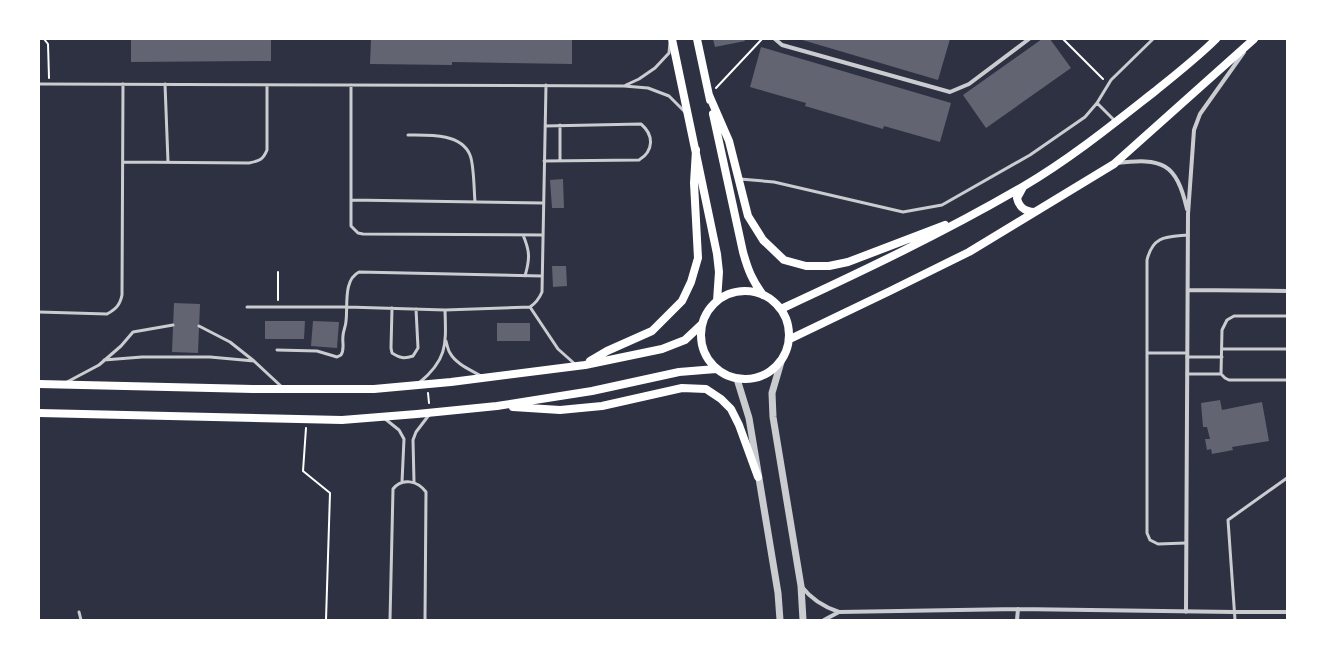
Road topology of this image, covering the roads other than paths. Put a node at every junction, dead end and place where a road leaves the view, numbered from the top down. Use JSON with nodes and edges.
{"nodes":[{"id":1,"x":671,"y":39,"type":"edge"},
{"id":2,"x":697,"y":39,"type":"edge"},
{"id":3,"x":775,"y":39,"type":"edge"},
{"id":4,"x":1029,"y":39,"type":"edge"},
{"id":5,"x":1153,"y":39,"type":"edge"},
{"id":6,"x":1216,"y":39,"type":"edge"},
{"id":7,"x":1253,"y":40,"type":"edge"},
{"id":8,"x":39,"y":84,"type":"edge"},
{"id":9,"x":123,"y":84,"type":"junction"},
{"id":10,"x":165,"y":84,"type":"junction"},
{"id":11,"x":267,"y":85,"type":"junction"},
{"id":12,"x":351,"y":85,"type":"junction"},
{"id":13,"x":546,"y":85,"type":"junction"},
{"id":14,"x":624,"y":86,"type":"junction"},
{"id":15,"x":709,"y":95,"type":"junction"},
{"id":16,"x":1097,"y":103,"type":"junction"},
{"id":17,"x":688,"y":115,"type":"junction"},
{"id":18,"x":1116,"y":122,"type":"junction"},
{"id":19,"x":545,"y":126,"type":"junction"},
{"id":20,"x":560,"y":126,"type":"junction"},
{"id":21,"x":408,"y":135,"type":"dead end"},
{"id":22,"x":696,"y":150,"type":"junction"},
{"id":23,"x":544,"y":161,"type":"junction"},
{"id":24,"x":560,"y":161,"type":"junction"},
{"id":25,"x":122,"y":162,"type":"junction"},
{"id":26,"x":168,"y":162,"type":"junction"},
{"id":27,"x":1114,"y":164,"type":"junction"},
{"id":28,"x":738,"y":178,"type":"junction"},
{"id":29,"x":1025,"y":185,"type":"junction"},
{"id":30,"x":351,"y":200,"type":"junction"},
{"id":31,"x":476,"y":202,"type":"junction"},
{"id":32,"x":543,"y":203,"type":"junction"},
{"id":33,"x":1034,"y":212,"type":"junction"},
{"id":34,"x":1188,"y":214,"type":"junction"},
{"id":35,"x":972,"y":215,"type":"junction"},
{"id":36,"x":523,"y":235,"type":"junction"},
{"id":37,"x":543,"y":235,"type":"junction"},
{"id":38,"x":1188,"y":235,"type":"junction"},
{"id":39,"x":525,"y":276,"type":"junction"},
{"id":40,"x":542,"y":276,"type":"junction"},
{"id":41,"x":1188,"y":290,"type":"junction"},
{"id":42,"x":1287,"y":291,"type":"edge"},
{"id":43,"x":763,"y":295,"type":"junction"},
{"id":44,"x":717,"y":301,"type":"junction"},
{"id":45,"x":247,"y":307,"type":"dead end"},
{"id":46,"x":347,"y":307,"type":"junction"},
{"id":47,"x":530,"y":307,"type":"junction"},
{"id":48,"x":392,"y":308,"type":"junction"},
{"id":49,"x":416,"y":309,"type":"junction"},
{"id":50,"x":781,"y":309,"type":"junction"},
{"id":51,"x":445,"y":310,"type":"junction"},
{"id":52,"x":39,"y":312,"type":"edge"},
{"id":53,"x":1287,"y":316,"type":"edge"},
{"id":54,"x":702,"y":324,"type":"junction"},
{"id":55,"x":173,"y":325,"type":"dead end"},
{"id":56,"x":199,"y":326,"type":"dead end"},
{"id":57,"x":446,"y":339,"type":"junction"},
{"id":58,"x":790,"y":339,"type":"junction"},
{"id":59,"x":1222,"y":349,"type":"junction"},
{"id":60,"x":1287,"y":349,"type":"edge"},
{"id":61,"x":277,"y":350,"type":"dead end"},
{"id":62,"x":1147,"y":353,"type":"junction"},
{"id":63,"x":1187,"y":355,"type":"junction"},
{"id":64,"x":1222,"y":357,"type":"junction"},
{"id":65,"x":104,"y":360,"type":"junction"},
{"id":66,"x":254,"y":361,"type":"junction"},
{"id":67,"x":781,"y":362,"type":"junction"},
{"id":68,"x":581,"y":365,"type":"junction"},
{"id":69,"x":716,"y":369,"type":"junction"},
{"id":70,"x":1187,"y":374,"type":"junction"},
{"id":71,"x":1222,"y":374,"type":"junction"},
{"id":72,"x":484,"y":378,"type":"junction"},
{"id":73,"x":736,"y":379,"type":"junction"},
{"id":74,"x":1287,"y":380,"type":"edge"},
{"id":75,"x":39,"y":384,"type":"edge"},
{"id":76,"x":62,"y":385,"type":"junction"},
{"id":77,"x":416,"y":385,"type":"junction"},
{"id":78,"x":284,"y":389,"type":"junction"},
{"id":79,"x":497,"y":406,"type":"junction"},
{"id":80,"x":39,"y":413,"type":"edge"},
{"id":81,"x":430,"y":413,"type":"junction"},
{"id":82,"x":383,"y":417,"type":"junction"},
{"id":83,"x":758,"y":477,"type":"junction"},
{"id":84,"x":1287,"y":478,"type":"edge"},
{"id":85,"x":402,"y":482,"type":"junction"},
{"id":86,"x":414,"y":482,"type":"junction"},
{"id":87,"x":1186,"y":543,"type":"junction"},
{"id":88,"x":800,"y":586,"type":"junction"},
{"id":89,"x":1018,"y":610,"type":"junction"},
{"id":90,"x":79,"y":612,"type":"dead end"},
{"id":91,"x":840,"y":612,"type":"junction"},
{"id":92,"x":1186,"y":612,"type":"junction"},
{"id":93,"x":1234,"y":612,"type":"junction"},
{"id":94,"x":1287,"y":612,"type":"edge"},
{"id":95,"x":81,"y":620,"type":"edge"},
{"id":96,"x":390,"y":620,"type":"edge"},
{"id":97,"x":425,"y":620,"type":"edge"},
{"id":98,"x":780,"y":620,"type":"edge"},
{"id":99,"x":803,"y":620,"type":"edge"},
{"id":100,"x":824,"y":620,"type":"edge"},
{"id":101,"x":1017,"y":620,"type":"edge"},
{"id":102,"x":1235,"y":620,"type":"edge"}],
"edges":[{"from":1,"to":14,"type":"lane"},
{"from":1,"to":17,"type":"main road"},
{"from":2,"to":15,"type":"main road"},
{"from":3,"to":4,"type":"street"},
{"from":5,"to":16,"type":"lane"},
{"from":6,"to":18,"type":"main road"},
{"from":7,"to":27,"type":"main road"},
{"from":7,"to":34,"type":"street"},
{"from":8,"to":9,"type":"lane"},
{"from":9,"to":10,"type":"lane"},
{"from":9,"to":25,"type":"lane"},
{"from":10,"to":11,"type":"lane"},
{"from":10,"to":26,"type":"lane"},
{"from":11,"to":12,"type":"lane"},
{"from":11,"to":26,"type":"lane"},
{"from":12,"to":13,"type":"lane"},
{"from":12,"to":30,"type":"lane"},
{"from":13,"to":14,"type":"lane"},
{"from":13,"to":19,"type":"lane"},
{"from":14,"to":17,"type":"lane"},
{"from":15,"to":28,"type":"main road"},
{"from":15,"to":43,"type":"main road"},
{"from":16,"to":18,"type":"lane"},
{"from":16,"to":28,"type":"lane"},
{"from":17,"to":22,"type":"main road"},
{"from":18,"to":29,"type":"main road"},
{"from":19,"to":20,"type":"lane"},
{"from":19,"to":23,"type":"lane"},
{"from":20,"to":24,"type":"lane"},
{"from":20,"to":24,"type":"lane"},
{"from":21,"to":31,"type":"lane"},
{"from":22,"to":44,"type":"main road"},
{"from":22,"to":68,"type":"main road"},
{"from":23,"to":24,"type":"lane"},
{"from":23,"to":32,"type":"lane"},
{"from":25,"to":26,"type":"lane"},
{"from":25,"to":52,"type":"lane"},
{"from":27,"to":33,"type":"main road"},
{"from":27,"to":34,"type":"street"},
{"from":28,"to":35,"type":"main road"},
{"from":29,"to":33,"type":"main road"},
{"from":29,"to":35,"type":"main road"},
{"from":30,"to":31,"type":"lane"},
{"from":30,"to":36,"type":"lane"},
{"from":31,"to":32,"type":"lane"},
{"from":32,"to":37,"type":"lane"},
{"from":33,"to":58,"type":"main road"},
{"from":34,"to":38,"type":"street"},
{"from":35,"to":50,"type":"main road"},
{"from":36,"to":37,"type":"lane"},
{"from":36,"to":39,"type":"lane"},
{"from":37,"to":40,"type":"lane"},
{"from":38,"to":41,"type":"street"},
{"from":38,"to":62,"type":"lane"},
{"from":39,"to":40,"type":"lane"},
{"from":39,"to":46,"type":"lane"},
{"from":40,"to":47,"type":"lane"},
{"from":41,"to":42,"type":"street"},
{"from":41,"to":63,"type":"street"},
{"from":43,"to":44,"type":"main road"},
{"from":43,"to":50,"type":"main road"},
{"from":44,"to":54,"type":"main road"},
{"from":45,"to":46,"type":"lane"},
{"from":46,"to":48,"type":"lane"},
{"from":46,"to":61,"type":"lane"},
{"from":47,"to":51,"type":"lane"},
{"from":47,"to":68,"type":"lane"},
{"from":48,"to":49,"type":"lane"},
{"from":48,"to":49,"type":"lane"},
{"from":49,"to":51,"type":"lane"},
{"from":50,"to":58,"type":"main road"},
{"from":51,"to":57,"type":"lane"},
{"from":53,"to":59,"type":"lane"},
{"from":54,"to":68,"type":"main road"},
{"from":54,"to":69,"type":"main road"},
{"from":55,"to":65,"type":"lane"},
{"from":56,"to":66,"type":"lane"},
{"from":57,"to":72,"type":"lane"},
{"from":57,"to":77,"type":"lane"},
{"from":58,"to":67,"type":"main road"},
{"from":59,"to":60,"type":"lane"},
{"from":59,"to":64,"type":"lane"},
{"from":62,"to":63,"type":"lane"},
{"from":62,"to":87,"type":"lane"},
{"from":63,"to":64,"type":"lane"},
{"from":63,"to":70,"type":"street"},
{"from":64,"to":71,"type":"lane"},
{"from":65,"to":66,"type":"lane"},
{"from":65,"to":76,"type":"lane"},
{"from":66,"to":78,"type":"lane"},
{"from":67,"to":73,"type":"main road"},
{"from":67,"to":88,"type":"street"},
{"from":68,"to":72,"type":"main road"},
{"from":69,"to":73,"type":"main road"},
{"from":69,"to":79,"type":"main road"},
{"from":70,"to":71,"type":"lane"},
{"from":70,"to":87,"type":"street"},
{"from":71,"to":74,"type":"lane"},
{"from":72,"to":77,"type":"main road"},
{"from":73,"to":83,"type":"street"},
{"from":75,"to":76,"type":"main road"},
{"from":76,"to":78,"type":"main road"},
{"from":77,"to":78,"type":"main road"},
{"from":79,"to":81,"type":"main road"},
{"from":79,"to":83,"type":"main road"},
{"from":80,"to":82,"type":"main road"},
{"from":81,"to":82,"type":"main road"},
{"from":81,"to":86,"type":"lane"},
{"from":82,"to":85,"type":"lane"},
{"from":83,"to":98,"type":"street"},
{"from":84,"to":93,"type":"lane"},
{"from":85,"to":86,"type":"lane"},
{"from":85,"to":96,"type":"lane"},
{"from":86,"to":97,"type":"lane"},
{"from":87,"to":92,"type":"street"},
{"from":88,"to":91,"type":"street"},
{"from":88,"to":99,"type":"street"},
{"from":89,"to":91,"type":"street"},
{"from":89,"to":92,"type":"street"},
{"from":89,"to":101,"type":"street"},
{"from":90,"to":95,"type":"lane"},
{"from":91,"to":100,"type":"street"},
{"from":92,"to":93,"type":"street"},
{"from":93,"to":94,"type":"street"},
{"from":93,"to":102,"type":"lane"}]}
